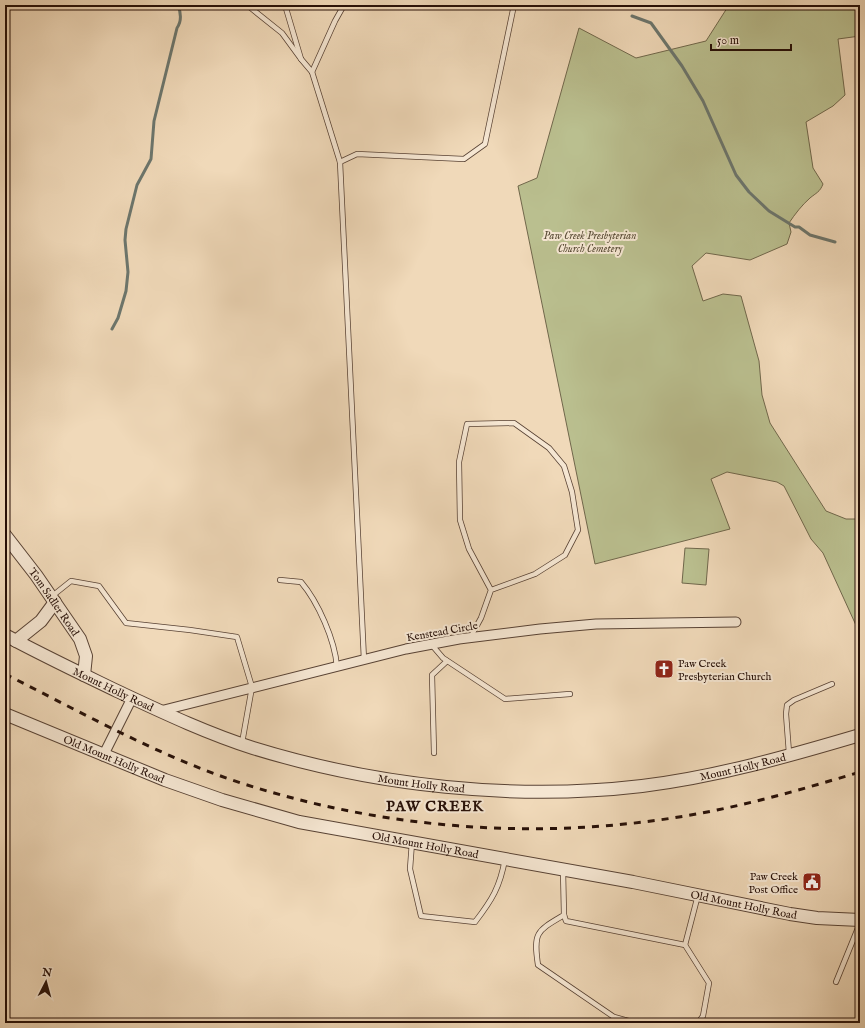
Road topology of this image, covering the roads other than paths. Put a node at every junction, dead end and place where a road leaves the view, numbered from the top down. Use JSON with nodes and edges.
{"nodes":[{"id":1,"x":247,"y":5,"type":"edge"},
{"id":2,"x":285,"y":5,"type":"edge"},
{"id":3,"x":344,"y":5,"type":"edge"},
{"id":4,"x":514,"y":5,"type":"edge"},
{"id":5,"x":301,"y":59,"type":"junction"},
{"id":6,"x":312,"y":72,"type":"junction"},
{"id":7,"x":340,"y":162,"type":"junction"},
{"id":8,"x":5,"y":535,"type":"edge"},
{"id":9,"x":280,"y":580,"type":"dead end"},
{"id":10,"x":492,"y":590,"type":"junction"},
{"id":11,"x":53,"y":599,"type":"junction"},
{"id":12,"x":736,"y":622,"type":"dead end"},
{"id":13,"x":5,"y":635,"type":"edge"},
{"id":14,"x":470,"y":638,"type":"junction"},
{"id":15,"x":16,"y":641,"type":"junction"},
{"id":16,"x":431,"y":644,"type":"junction"},
{"id":17,"x":364,"y":660,"type":"junction"},
{"id":18,"x":447,"y":661,"type":"junction"},
{"id":19,"x":337,"y":667,"type":"junction"},
{"id":20,"x":84,"y":675,"type":"junction"},
{"id":21,"x":832,"y":684,"type":"dead end"},
{"id":22,"x":252,"y":687,"type":"junction"},
{"id":23,"x":570,"y":694,"type":"dead end"},
{"id":24,"x":132,"y":698,"type":"junction"},
{"id":25,"x":160,"y":711,"type":"junction"},
{"id":26,"x":5,"y":714,"type":"edge"},
{"id":27,"x":860,"y":735,"type":"edge"},
{"id":28,"x":241,"y":744,"type":"junction"},
{"id":29,"x":434,"y":752,"type":"dead end"},
{"id":30,"x":103,"y":756,"type":"junction"},
{"id":31,"x":790,"y":756,"type":"junction"},
{"id":32,"x":412,"y":842,"type":"junction"},
{"id":33,"x":506,"y":859,"type":"junction"},
{"id":34,"x":563,"y":870,"type":"junction"},
{"id":35,"x":698,"y":895,"type":"junction"},
{"id":36,"x":564,"y":915,"type":"junction"},
{"id":37,"x":860,"y":922,"type":"edge"},
{"id":38,"x":685,"y":945,"type":"junction"},
{"id":39,"x":836,"y":982,"type":"dead end"},
{"id":40,"x":636,"y":1023,"type":"edge"},
{"id":41,"x":698,"y":1023,"type":"edge"}],
"edges":[{"from":1,"to":5,"type":"lane"},
{"from":2,"to":5,"type":"lane"},
{"from":3,"to":6,"type":"lane"},
{"from":4,"to":7,"type":"lane"},
{"from":5,"to":6,"type":"lane"},
{"from":6,"to":7,"type":"lane"},
{"from":7,"to":17,"type":"lane"},
{"from":8,"to":11,"type":"street","name":"Tom Sadler Road"},
{"from":9,"to":19,"type":"lane"},
{"from":10,"to":10,"type":"lane"},
{"from":10,"to":14,"type":"lane"},
{"from":11,"to":15,"type":"street"},
{"from":11,"to":20,"type":"street","name":"Tom Sadler Road"},
{"from":11,"to":22,"type":"lane"},
{"from":12,"to":14,"type":"street","name":"Kenstead Circle"},
{"from":13,"to":15,"type":"street","name":"Mount Holly Road"},
{"from":14,"to":16,"type":"street","name":"Kenstead Circle"},
{"from":15,"to":20,"type":"street","name":"Mount Holly Road"},
{"from":16,"to":17,"type":"street","name":"Kenstead Circle"},
{"from":16,"to":18,"type":"lane"},
{"from":17,"to":19,"type":"street","name":"Kenstead Circle"},
{"from":18,"to":23,"type":"lane"},
{"from":18,"to":29,"type":"lane"},
{"from":19,"to":22,"type":"street","name":"Kenstead Circle"},
{"from":20,"to":24,"type":"street","name":"Mount Holly Road"},
{"from":21,"to":31,"type":"lane"},
{"from":22,"to":25,"type":"street","name":"Kenstead Circle"},
{"from":22,"to":28,"type":"lane"},
{"from":24,"to":25,"type":"street","name":"Mount Holly Road"},
{"from":24,"to":30,"type":"street"},
{"from":25,"to":28,"type":"street","name":"Mount Holly Road"},
{"from":26,"to":30,"type":"street","name":"Old Mount Holly Road"},
{"from":27,"to":31,"type":"street","name":"Mount Holly Road"},
{"from":28,"to":31,"type":"street","name":"Mount Holly Road"},
{"from":30,"to":32,"type":"street","name":"Old Mount Holly Road"},
{"from":32,"to":33,"type":"street","name":"Old Mount Holly Road"},
{"from":32,"to":33,"type":"lane"},
{"from":33,"to":34,"type":"street","name":"Old Mount Holly Road"},
{"from":34,"to":35,"type":"street","name":"Old Mount Holly Road"},
{"from":34,"to":36,"type":"lane"},
{"from":35,"to":37,"type":"street","name":"Old Mount Holly Road"},
{"from":35,"to":38,"type":"lane"},
{"from":36,"to":38,"type":"lane"},
{"from":36,"to":40,"type":"lane"},
{"from":37,"to":39,"type":"lane"},
{"from":38,"to":41,"type":"lane"}]}
